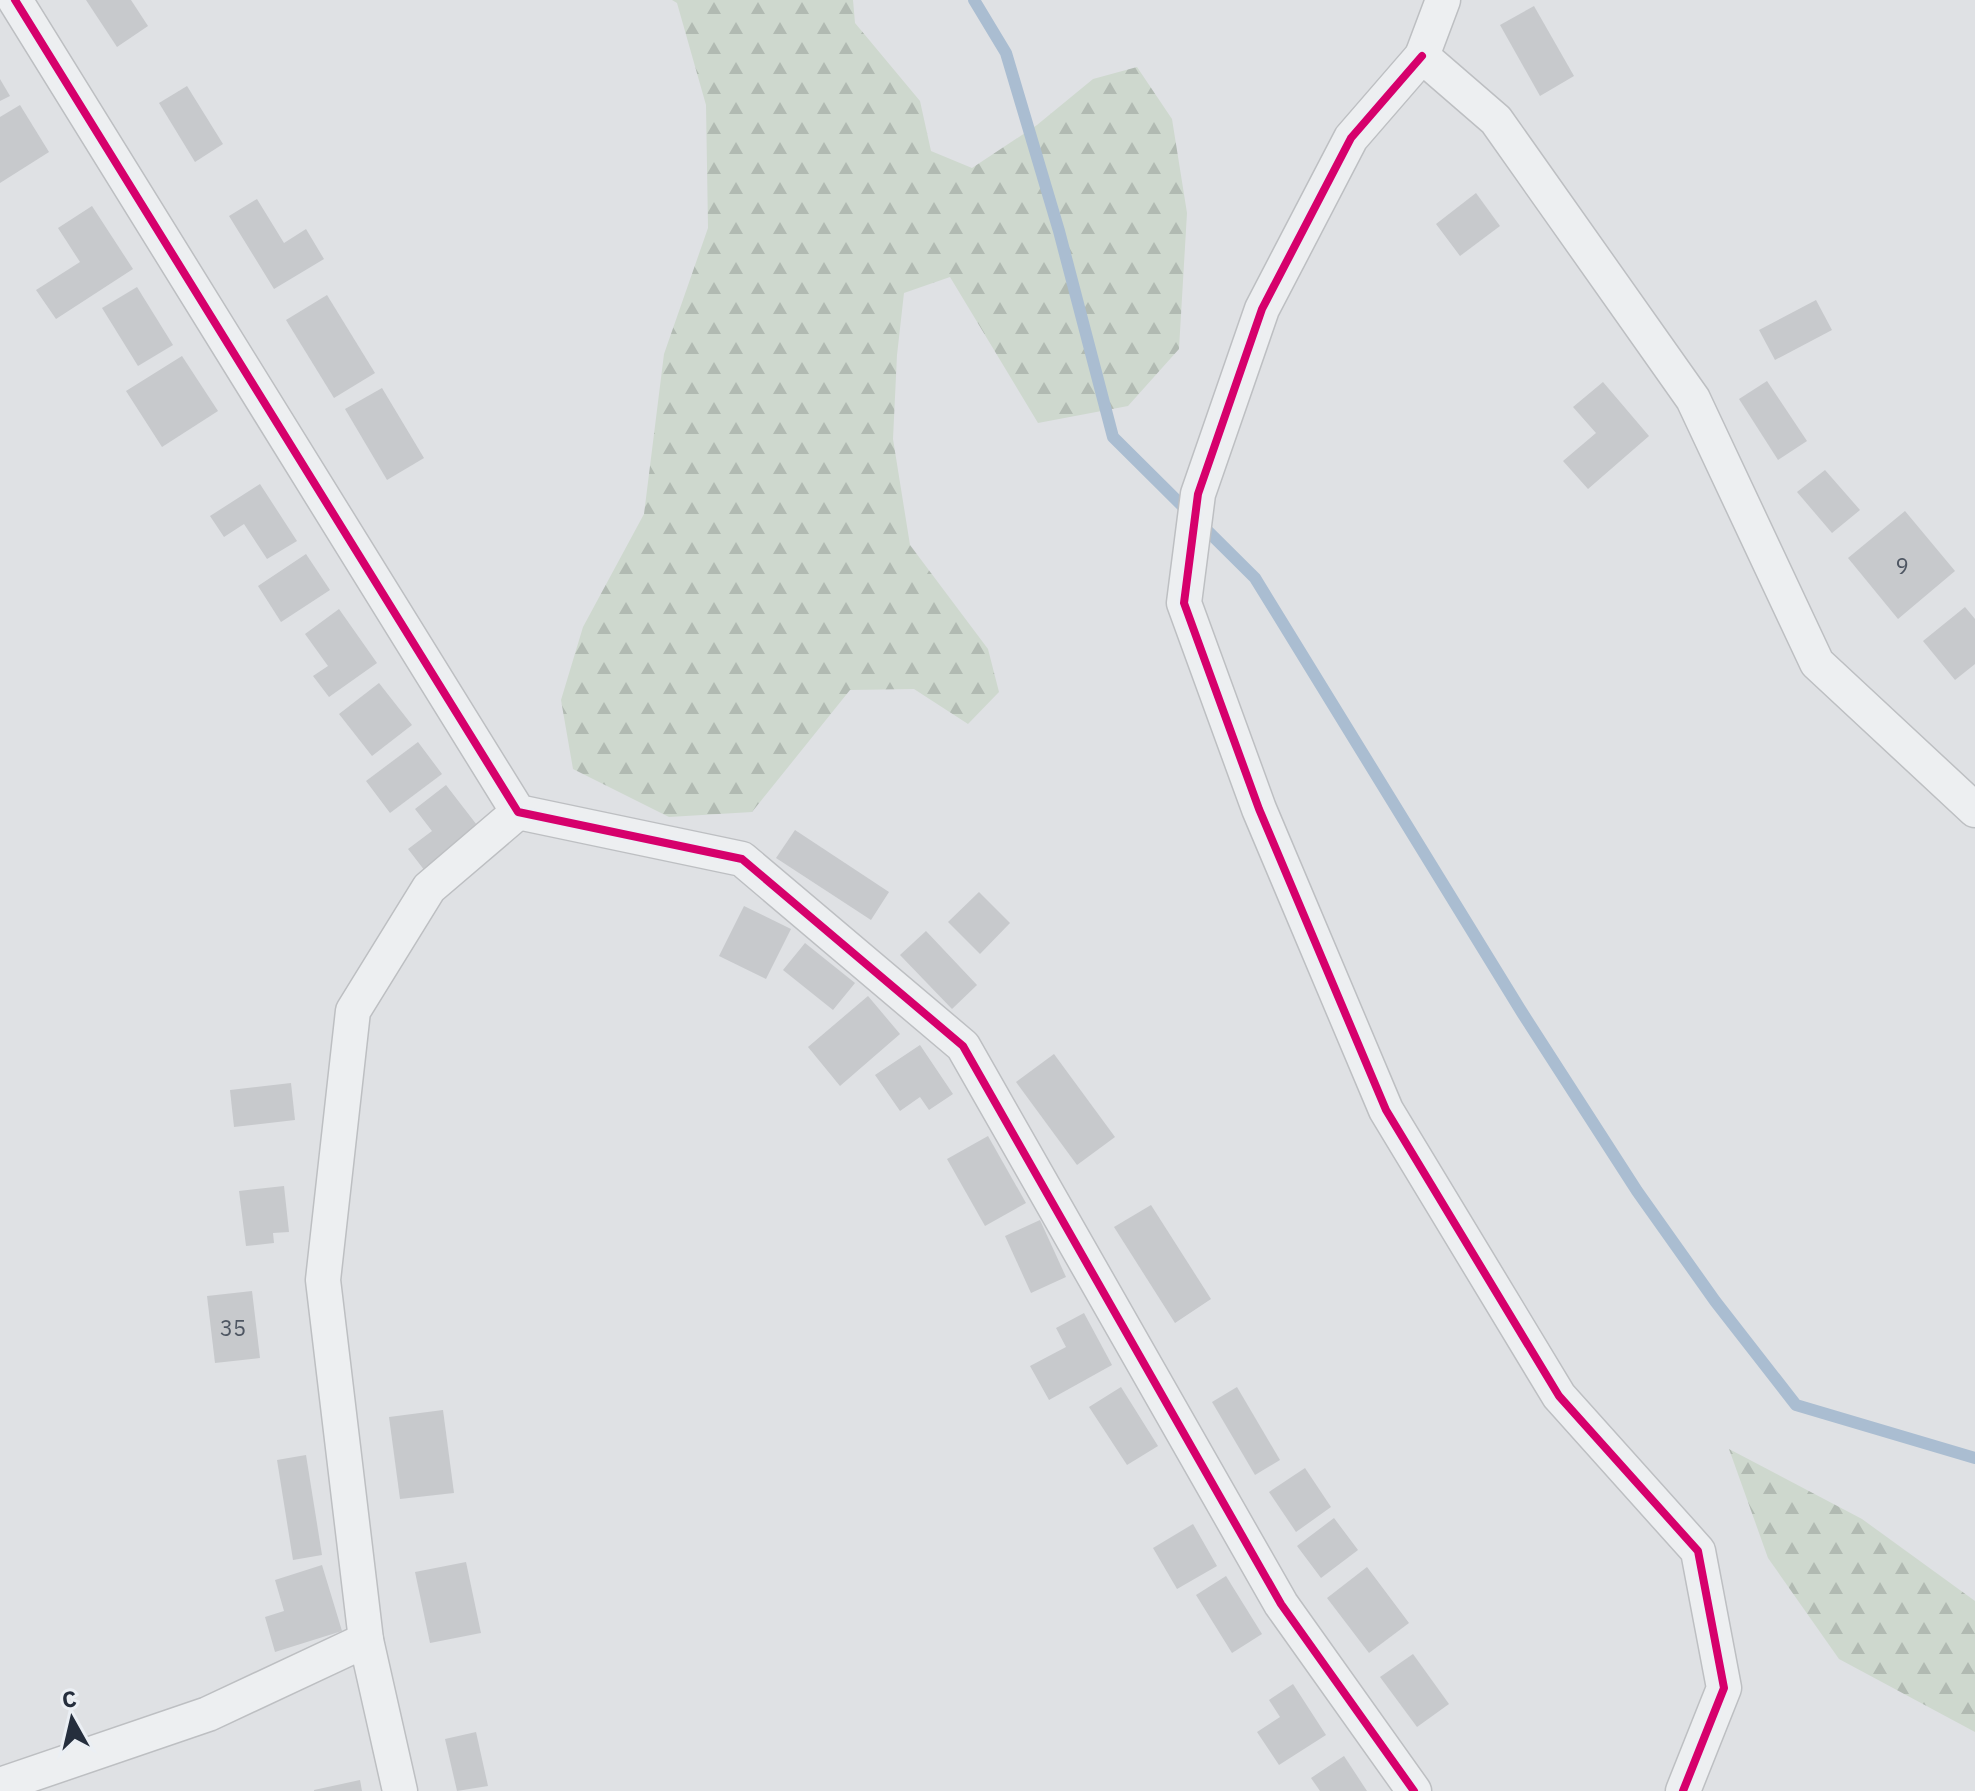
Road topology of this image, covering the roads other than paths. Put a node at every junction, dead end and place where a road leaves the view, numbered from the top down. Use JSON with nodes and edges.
{"nodes":[{"id":1,"x":15,"y":0,"type":"edge"},
{"id":2,"x":1443,"y":0,"type":"edge"},
{"id":3,"x":1422,"y":56,"type":"junction"},
{"id":4,"x":1975,"y":810,"type":"edge"},
{"id":5,"x":518,"y":812,"type":"junction"},
{"id":6,"x":366,"y":1640,"type":"junction"},
{"id":7,"x":0,"y":1785,"type":"edge"},
{"id":8,"x":400,"y":1791,"type":"edge"},
{"id":9,"x":1414,"y":1791,"type":"edge"},
{"id":10,"x":1683,"y":1791,"type":"edge"}],
"edges":[{"from":1,"to":5,"type":"street"},
{"from":2,"to":3,"type":"street"},
{"from":3,"to":4,"type":"street"},
{"from":3,"to":10,"type":"street"},
{"from":5,"to":6,"type":"street"},
{"from":5,"to":9,"type":"street"},
{"from":6,"to":7,"type":"street"},
{"from":6,"to":8,"type":"street"}]}
